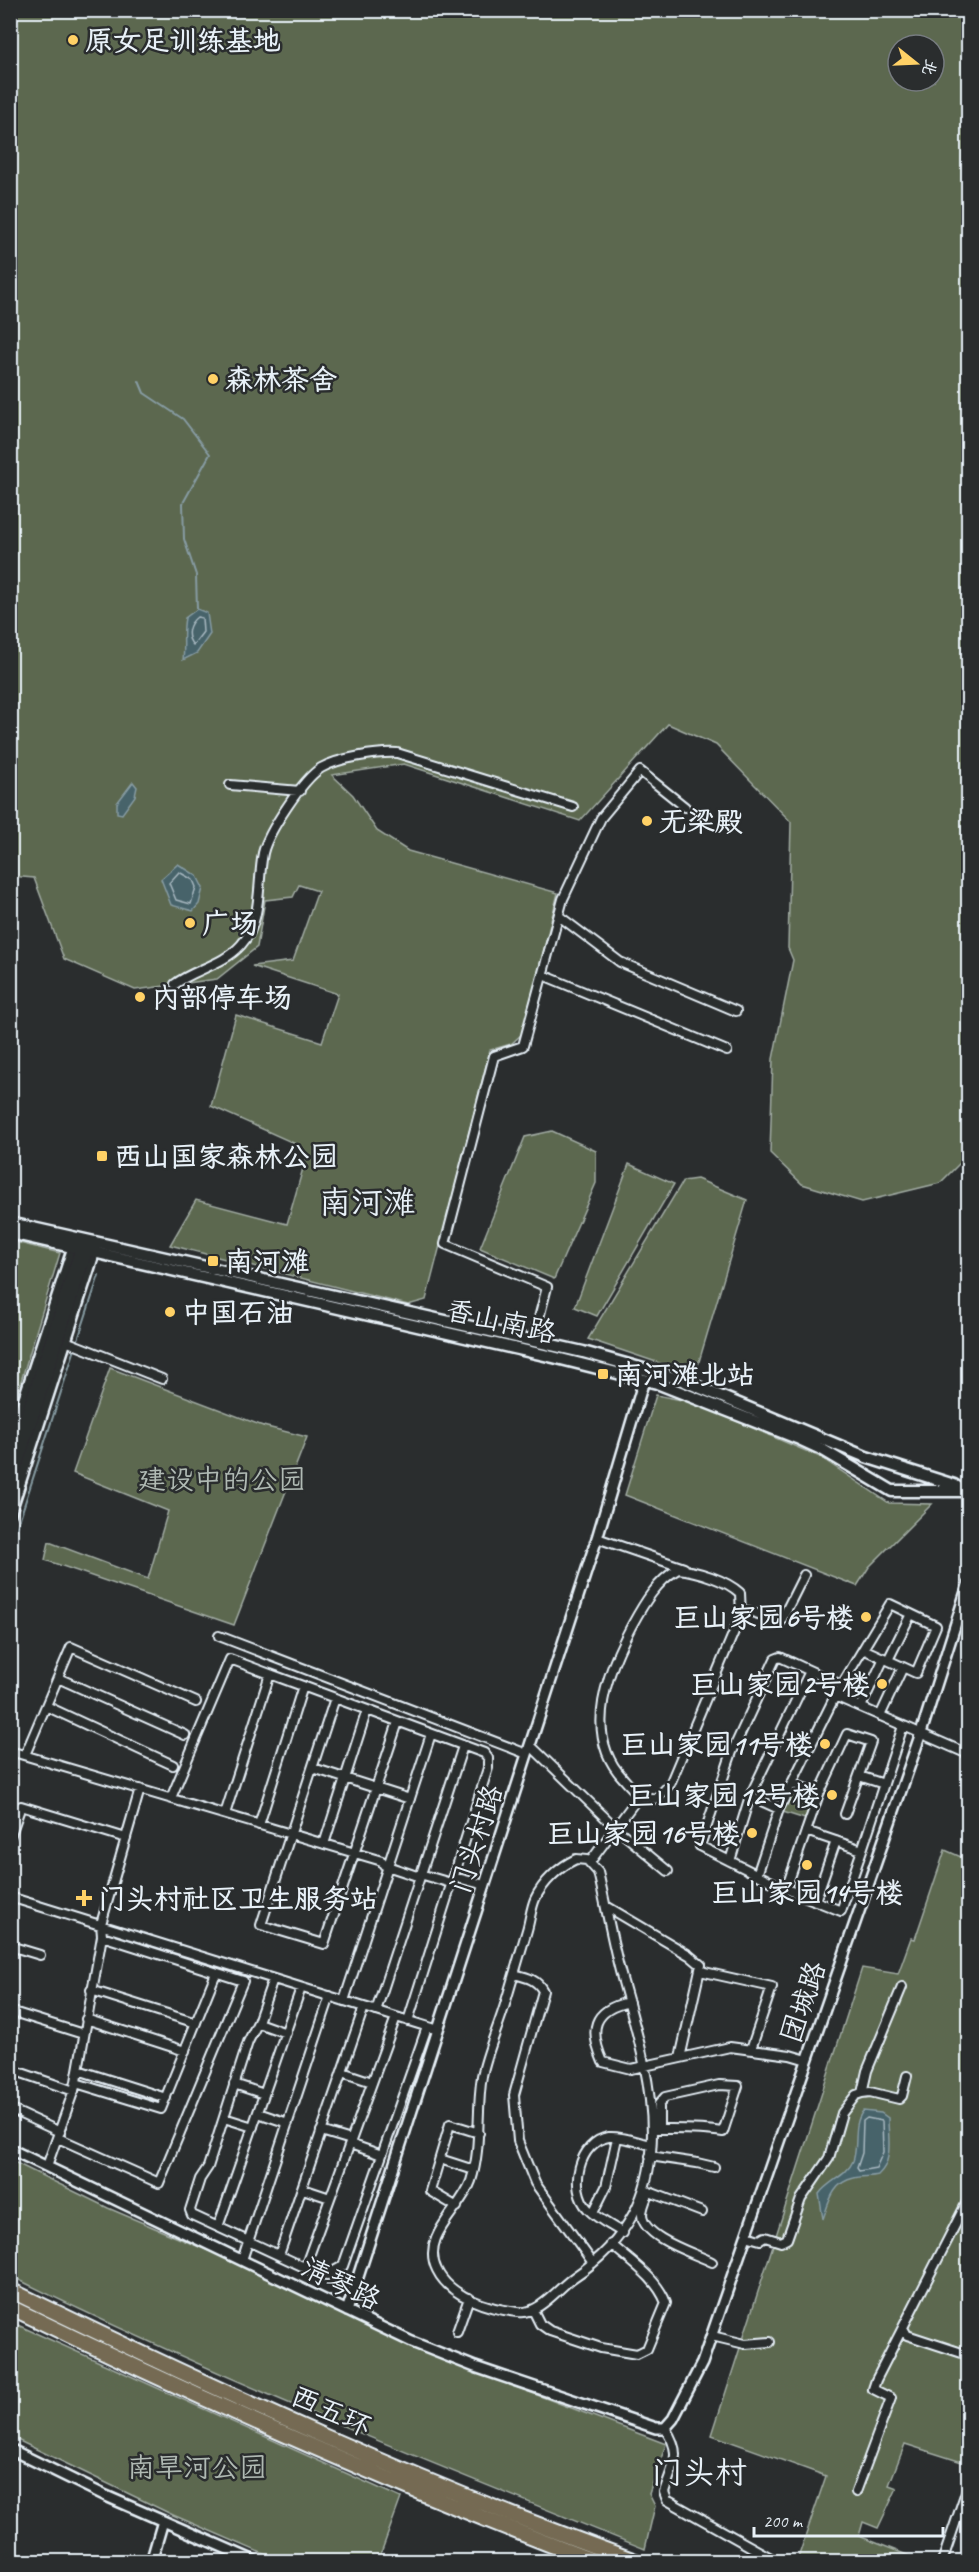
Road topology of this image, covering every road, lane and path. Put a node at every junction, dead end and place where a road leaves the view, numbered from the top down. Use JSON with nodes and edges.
{"nodes":[{"id":1,"x":230,"y":785,"type":"dead end"},
{"id":2,"x":300,"y":791,"type":"junction"},
{"id":3,"x":573,"y":807,"type":"dead end"},
{"id":4,"x":685,"y":807,"type":"dead end"},
{"id":5,"x":559,"y":916,"type":"junction"},
{"id":6,"x":543,"y":975,"type":"junction"},
{"id":7,"x":175,"y":984,"type":"dead end"},
{"id":8,"x":736,"y":1011,"type":"dead end"},
{"id":9,"x":727,"y":1051,"type":"dead end"},
{"id":10,"x":10,"y":1223,"type":"edge"},
{"id":11,"x":10,"y":1233,"type":"edge"},
{"id":12,"x":85,"y":1246,"type":"junction"},
{"id":13,"x":63,"y":1340,"type":"junction"},
{"id":14,"x":532,"y":1341,"type":"junction"},
{"id":15,"x":162,"y":1379,"type":"dead end"},
{"id":16,"x":644,"y":1380,"type":"junction"},
{"id":17,"x":10,"y":1442,"type":"edge"},
{"id":18,"x":10,"y":1464,"type":"edge"},
{"id":19,"x":10,"y":1488,"type":"edge"},
{"id":20,"x":966,"y":1492,"type":"edge"},
{"id":21,"x":10,"y":1514,"type":"edge"},
{"id":22,"x":597,"y":1538,"type":"junction"},
{"id":23,"x":688,"y":1570,"type":"junction"},
{"id":24,"x":804,"y":1575,"type":"dead end"},
{"id":25,"x":969,"y":1585,"type":"edge"},
{"id":26,"x":742,"y":1609,"type":"junction"},
{"id":27,"x":911,"y":1614,"type":"junction"},
{"id":28,"x":219,"y":1636,"type":"dead end"},
{"id":29,"x":863,"y":1649,"type":"junction"},
{"id":30,"x":886,"y":1659,"type":"junction"},
{"id":31,"x":903,"y":1667,"type":"junction"},
{"id":32,"x":810,"y":1671,"type":"junction"},
{"id":33,"x":270,"y":1674,"type":"junction"},
{"id":34,"x":58,"y":1678,"type":"junction"},
{"id":35,"x":840,"y":1685,"type":"junction"},
{"id":36,"x":303,"y":1686,"type":"junction"},
{"id":37,"x":835,"y":1696,"type":"junction"},
{"id":38,"x":335,"y":1698,"type":"junction"},
{"id":39,"x":196,"y":1702,"type":"dead end"},
{"id":40,"x":46,"y":1706,"type":"junction"},
{"id":41,"x":861,"y":1707,"type":"junction"},
{"id":42,"x":367,"y":1710,"type":"junction"},
{"id":43,"x":880,"y":1716,"type":"junction"},
{"id":44,"x":398,"y":1722,"type":"junction"},
{"id":45,"x":903,"y":1726,"type":"junction"},
{"id":46,"x":921,"y":1733,"type":"junction"},
{"id":47,"x":431,"y":1734,"type":"junction"},
{"id":48,"x":185,"y":1735,"type":"dead end"},
{"id":49,"x":463,"y":1746,"type":"junction"},
{"id":50,"x":528,"y":1749,"type":"junction"},
{"id":51,"x":10,"y":1751,"type":"edge"},
{"id":52,"x":969,"y":1754,"type":"edge"},
{"id":53,"x":25,"y":1755,"type":"junction"},
{"id":54,"x":173,"y":1764,"type":"dead end"},
{"id":55,"x":313,"y":1768,"type":"junction"},
{"id":56,"x":859,"y":1776,"type":"junction"},
{"id":57,"x":345,"y":1779,"type":"junction"},
{"id":58,"x":792,"y":1783,"type":"junction"},
{"id":59,"x":884,"y":1784,"type":"junction"},
{"id":60,"x":376,"y":1788,"type":"junction"},
{"id":61,"x":140,"y":1789,"type":"junction"},
{"id":62,"x":819,"y":1794,"type":"junction"},
{"id":63,"x":639,"y":1796,"type":"junction"},
{"id":64,"x":750,"y":1796,"type":"junction"},
{"id":65,"x":171,"y":1798,"type":"junction"},
{"id":66,"x":410,"y":1799,"type":"junction"},
{"id":67,"x":779,"y":1809,"type":"junction"},
{"id":68,"x":845,"y":1814,"type":"dead end"},
{"id":69,"x":225,"y":1815,"type":"junction"},
{"id":70,"x":259,"y":1825,"type":"junction"},
{"id":71,"x":616,"y":1828,"type":"junction"},
{"id":72,"x":806,"y":1831,"type":"junction"},
{"id":73,"x":291,"y":1834,"type":"junction"},
{"id":74,"x":10,"y":1837,"type":"edge"},
{"id":75,"x":126,"y":1838,"type":"junction"},
{"id":76,"x":836,"y":1841,"type":"junction"},
{"id":77,"x":324,"y":1844,"type":"junction"},
{"id":78,"x":862,"y":1850,"type":"junction"},
{"id":79,"x":355,"y":1853,"type":"junction"},
{"id":80,"x":730,"y":1861,"type":"junction"},
{"id":81,"x":590,"y":1862,"type":"junction"},
{"id":82,"x":388,"y":1866,"type":"junction"},
{"id":83,"x":668,"y":1871,"type":"dead end"},
{"id":84,"x":420,"y":1874,"type":"junction"},
{"id":85,"x":758,"y":1875,"type":"junction"},
{"id":86,"x":454,"y":1877,"type":"junction"},
{"id":87,"x":485,"y":1885,"type":"junction"},
{"id":88,"x":786,"y":1889,"type":"junction"},
{"id":89,"x":10,"y":1897,"type":"edge"},
{"id":90,"x":814,"y":1900,"type":"junction"},
{"id":91,"x":606,"y":1906,"type":"junction"},
{"id":92,"x":101,"y":1924,"type":"junction"},
{"id":93,"x":102,"y":1936,"type":"junction"},
{"id":94,"x":10,"y":1946,"type":"edge"},
{"id":95,"x":40,"y":1955,"type":"dead end"},
{"id":96,"x":700,"y":1971,"type":"junction"},
{"id":97,"x":216,"y":1973,"type":"junction"},
{"id":98,"x":514,"y":1974,"type":"junction"},
{"id":99,"x":273,"y":1979,"type":"junction"},
{"id":100,"x":902,"y":1987,"type":"dead end"},
{"id":101,"x":301,"y":1988,"type":"junction"},
{"id":102,"x":91,"y":1990,"type":"junction"},
{"id":103,"x":330,"y":1996,"type":"junction"},
{"id":104,"x":344,"y":2001,"type":"junction"},
{"id":105,"x":629,"y":2002,"type":"junction"},
{"id":106,"x":364,"y":2007,"type":"junction"},
{"id":107,"x":10,"y":2011,"type":"edge"},
{"id":108,"x":376,"y":2011,"type":"junction"},
{"id":109,"x":396,"y":2017,"type":"junction"},
{"id":110,"x":86,"y":2019,"type":"junction"},
{"id":111,"x":408,"y":2021,"type":"junction"},
{"id":112,"x":196,"y":2023,"type":"junction"},
{"id":113,"x":258,"y":2023,"type":"junction"},
{"id":114,"x":427,"y":2026,"type":"junction"},
{"id":115,"x":438,"y":2030,"type":"junction"},
{"id":116,"x":286,"y":2033,"type":"junction"},
{"id":117,"x":83,"y":2034,"type":"junction"},
{"id":118,"x":751,"y":2049,"type":"junction"},
{"id":119,"x":184,"y":2051,"type":"junction"},
{"id":120,"x":680,"y":2058,"type":"junction"},
{"id":121,"x":807,"y":2060,"type":"junction"},
{"id":122,"x":646,"y":2066,"type":"junction"},
{"id":123,"x":10,"y":2069,"type":"edge"},
{"id":124,"x":78,"y":2070,"type":"junction"},
{"id":125,"x":342,"y":2072,"type":"junction"},
{"id":126,"x":907,"y":2076,"type":"dead end"},
{"id":127,"x":372,"y":2082,"type":"junction"},
{"id":128,"x":234,"y":2084,"type":"junction"},
{"id":129,"x":75,"y":2087,"type":"junction"},
{"id":130,"x":862,"y":2093,"type":"junction"},
{"id":131,"x":264,"y":2094,"type":"junction"},
{"id":132,"x":166,"y":2098,"type":"junction"},
{"id":133,"x":10,"y":2109,"type":"edge"},
{"id":134,"x":258,"y":2113,"type":"junction"},
{"id":135,"x":224,"y":2118,"type":"junction"},
{"id":136,"x":288,"y":2123,"type":"junction"},
{"id":137,"x":253,"y":2127,"type":"junction"},
{"id":138,"x":656,"y":2130,"type":"junction"},
{"id":139,"x":321,"y":2131,"type":"junction"},
{"id":140,"x":479,"y":2133,"type":"junction"},
{"id":141,"x":59,"y":2135,"type":"junction"},
{"id":142,"x":617,"y":2138,"type":"junction"},
{"id":143,"x":350,"y":2142,"type":"junction"},
{"id":144,"x":651,"y":2145,"type":"junction"},
{"id":145,"x":10,"y":2149,"type":"edge"},
{"id":146,"x":382,"y":2155,"type":"junction"},
{"id":147,"x":650,"y":2156,"type":"junction"},
{"id":148,"x":440,"y":2159,"type":"junction"},
{"id":149,"x":47,"y":2166,"type":"junction"},
{"id":150,"x":714,"y":2167,"type":"dead end"},
{"id":151,"x":474,"y":2170,"type":"junction"},
{"id":152,"x":303,"y":2188,"type":"junction"},
{"id":153,"x":646,"y":2191,"type":"junction"},
{"id":154,"x":330,"y":2198,"type":"junction"},
{"id":155,"x":969,"y":2200,"type":"edge"},
{"id":156,"x":457,"y":2207,"type":"junction"},
{"id":157,"x":702,"y":2212,"type":"dead end"},
{"id":158,"x":592,"y":2213,"type":"junction"},
{"id":159,"x":218,"y":2227,"type":"junction"},
{"id":160,"x":623,"y":2233,"type":"junction"},
{"id":161,"x":746,"y":2236,"type":"junction"},
{"id":162,"x":248,"y":2240,"type":"junction"},
{"id":163,"x":611,"y":2244,"type":"junction"},
{"id":164,"x":279,"y":2255,"type":"junction"},
{"id":165,"x":242,"y":2260,"type":"junction"},
{"id":166,"x":712,"y":2262,"type":"dead end"},
{"id":167,"x":593,"y":2263,"type":"junction"},
{"id":168,"x":305,"y":2267,"type":"junction"},
{"id":169,"x":10,"y":2290,"type":"edge"},
{"id":170,"x":469,"y":2298,"type":"junction"},
{"id":171,"x":10,"y":2307,"type":"edge"},
{"id":172,"x":533,"y":2310,"type":"junction"},
{"id":173,"x":347,"y":2311,"type":"junction"},
{"id":174,"x":903,"y":2328,"type":"junction"},
{"id":175,"x":457,"y":2332,"type":"dead end"},
{"id":176,"x":712,"y":2336,"type":"junction"},
{"id":177,"x":770,"y":2342,"type":"dead end"},
{"id":178,"x":969,"y":2355,"type":"edge"},
{"id":179,"x":665,"y":2428,"type":"junction"},
{"id":180,"x":10,"y":2449,"type":"edge"},
{"id":181,"x":969,"y":2486,"type":"edge"},
{"id":182,"x":856,"y":2492,"type":"dead end"},
{"id":183,"x":163,"y":2521,"type":"junction"},
{"id":184,"x":151,"y":2562,"type":"edge"},
{"id":185,"x":257,"y":2562,"type":"edge"},
{"id":186,"x":596,"y":2562,"type":"edge"},
{"id":187,"x":638,"y":2562,"type":"edge"},
{"id":188,"x":778,"y":2562,"type":"edge"},
{"id":189,"x":942,"y":2562,"type":"edge"}],
"edges":[{"from":1,"to":2,"type":"street"},
{"from":2,"to":3,"type":"street"},
{"from":2,"to":7,"type":"street"},
{"from":4,"to":5,"type":"street"},
{"from":5,"to":6,"type":"street"},
{"from":5,"to":8,"type":"street"},
{"from":6,"to":9,"type":"street"},
{"from":6,"to":14,"type":"street"},
{"from":10,"to":12,"type":"main road","name":"香山南路"},
{"from":11,"to":12,"type":"main road","name":"香山南路"},
{"from":12,"to":13,"type":"main road"},
{"from":12,"to":14,"type":"main road","name":"香山南路"},
{"from":12,"to":16,"type":"main road","name":"香山南路"},
{"from":12,"to":17,"type":"street"},
{"from":12,"to":18,"type":"main road"},
{"from":13,"to":15,"type":"street"},
{"from":13,"to":19,"type":"main road"},
{"from":13,"to":21,"type":"street"},
{"from":14,"to":20,"type":"main road","name":"香山南路"},
{"from":16,"to":20,"type":"main road","name":"香山南路"},
{"from":16,"to":22,"type":"street","name":"门头村路"},
{"from":22,"to":23,"type":"street"},
{"from":22,"to":50,"type":"street","name":"门头村路"},
{"from":23,"to":26,"type":"street"},
{"from":23,"to":63,"type":"street"},
{"from":24,"to":26,"type":"street"},
{"from":25,"to":46,"type":"street","name":"团城路"},
{"from":26,"to":63,"type":"street"},
{"from":27,"to":29,"type":"street"},
{"from":27,"to":30,"type":"street"},
{"from":27,"to":31,"type":"street"},
{"from":28,"to":50,"type":"street"},
{"from":29,"to":30,"type":"street"},
{"from":29,"to":35,"type":"street"},
{"from":30,"to":31,"type":"street"},
{"from":30,"to":41,"type":"street"},
{"from":31,"to":43,"type":"street"},
{"from":32,"to":35,"type":"street"},
{"from":32,"to":64,"type":"street"},
{"from":32,"to":80,"type":"street"},
{"from":33,"to":36,"type":"street"},
{"from":33,"to":65,"type":"street"},
{"from":33,"to":69,"type":"street"},
{"from":34,"to":39,"type":"street"},
{"from":34,"to":40,"type":"street"},
{"from":34,"to":48,"type":"street"},
{"from":35,"to":37,"type":"street"},
{"from":36,"to":38,"type":"street"},
{"from":36,"to":70,"type":"street"},
{"from":37,"to":41,"type":"street"},
{"from":37,"to":58,"type":"street"},
{"from":38,"to":42,"type":"street"},
{"from":38,"to":55,"type":"street"},
{"from":40,"to":53,"type":"street"},
{"from":40,"to":54,"type":"street"},
{"from":41,"to":43,"type":"street"},
{"from":42,"to":44,"type":"street"},
{"from":42,"to":57,"type":"street"},
{"from":43,"to":45,"type":"street"},
{"from":44,"to":47,"type":"street"},
{"from":44,"to":60,"type":"street"},
{"from":45,"to":46,"type":"street"},
{"from":45,"to":59,"type":"street"},
{"from":46,"to":52,"type":"street"},
{"from":46,"to":121,"type":"street","name":"团城路"},
{"from":47,"to":49,"type":"street"},
{"from":47,"to":66,"type":"street"},
{"from":49,"to":84,"type":"street"},
{"from":49,"to":86,"type":"street"},
{"from":50,"to":71,"type":"street"},
{"from":50,"to":87,"type":"street","name":"门头村路"},
{"from":51,"to":53,"type":"street"},
{"from":53,"to":61,"type":"street"},
{"from":55,"to":57,"type":"street"},
{"from":55,"to":73,"type":"street"},
{"from":56,"to":59,"type":"street"},
{"from":56,"to":62,"type":"street"},
{"from":56,"to":68,"type":"street"},
{"from":57,"to":60,"type":"street"},
{"from":57,"to":77,"type":"street"},
{"from":58,"to":62,"type":"street"},
{"from":58,"to":67,"type":"street"},
{"from":59,"to":78,"type":"street"},
{"from":60,"to":66,"type":"street"},
{"from":60,"to":79,"type":"street"},
{"from":61,"to":65,"type":"street"},
{"from":61,"to":75,"type":"street"},
{"from":62,"to":72,"type":"street"},
{"from":63,"to":71,"type":"street"},
{"from":64,"to":67,"type":"street"},
{"from":64,"to":80,"type":"street"},
{"from":65,"to":69,"type":"street"},
{"from":66,"to":82,"type":"street"},
{"from":67,"to":85,"type":"street"},
{"from":69,"to":70,"type":"street"},
{"from":70,"to":73,"type":"street"},
{"from":71,"to":81,"type":"street"},
{"from":71,"to":83,"type":"street"},
{"from":72,"to":76,"type":"street"},
{"from":72,"to":88,"type":"street"},
{"from":73,"to":77,"type":"street"},
{"from":73,"to":79,"type":"street"},
{"from":74,"to":75,"type":"street"},
{"from":75,"to":92,"type":"street"},
{"from":76,"to":78,"type":"street"},
{"from":76,"to":90,"type":"street"},
{"from":77,"to":79,"type":"street"},
{"from":78,"to":90,"type":"street"},
{"from":79,"to":82,"type":"street"},
{"from":80,"to":85,"type":"street"},
{"from":81,"to":91,"type":"street"},
{"from":81,"to":98,"type":"street"},
{"from":82,"to":84,"type":"street"},
{"from":82,"to":104,"type":"street"},
{"from":84,"to":86,"type":"street"},
{"from":84,"to":108,"type":"street"},
{"from":85,"to":88,"type":"street"},
{"from":86,"to":87,"type":"street"},
{"from":86,"to":111,"type":"street"},
{"from":87,"to":115,"type":"street","name":"门头村路"},
{"from":88,"to":90,"type":"street"},
{"from":89,"to":92,"type":"street"},
{"from":91,"to":96,"type":"street"},
{"from":91,"to":105,"type":"street"},
{"from":92,"to":93,"type":"street"},
{"from":92,"to":99,"type":"street"},
{"from":93,"to":97,"type":"street"},
{"from":93,"to":102,"type":"street"},
{"from":94,"to":95,"type":"street"},
{"from":96,"to":118,"type":"street"},
{"from":96,"to":120,"type":"street"},
{"from":97,"to":112,"type":"street"},
{"from":97,"to":141,"type":"street"},
{"from":98,"to":140,"type":"street"},
{"from":98,"to":167,"type":"street"},
{"from":99,"to":101,"type":"street"},
{"from":99,"to":113,"type":"street"},
{"from":100,"to":130,"type":"street"},
{"from":101,"to":103,"type":"street"},
{"from":101,"to":116,"type":"street"},
{"from":102,"to":110,"type":"street"},
{"from":102,"to":112,"type":"street"},
{"from":103,"to":104,"type":"street"},
{"from":103,"to":136,"type":"street"},
{"from":104,"to":106,"type":"street"},
{"from":105,"to":122,"type":"street"},
{"from":105,"to":122,"type":"street"},
{"from":106,"to":108,"type":"street"},
{"from":106,"to":125,"type":"street"},
{"from":107,"to":117,"type":"street"},
{"from":108,"to":109,"type":"street"},
{"from":109,"to":111,"type":"street"},
{"from":109,"to":127,"type":"street"},
{"from":110,"to":117,"type":"street"},
{"from":110,"to":119,"type":"street"},
{"from":111,"to":114,"type":"street"},
{"from":112,"to":119,"type":"street"},
{"from":113,"to":116,"type":"street"},
{"from":113,"to":128,"type":"street"},
{"from":114,"to":115,"type":"street"},
{"from":114,"to":146,"type":"street"},
{"from":115,"to":173,"type":"street","name":"门头村路"},
{"from":116,"to":131,"type":"street"},
{"from":117,"to":124,"type":"street"},
{"from":118,"to":120,"type":"street"},
{"from":118,"to":121,"type":"street"},
{"from":119,"to":132,"type":"street"},
{"from":120,"to":122,"type":"street"},
{"from":121,"to":161,"type":"street","name":"团城路"},
{"from":122,"to":138,"type":"street"},
{"from":123,"to":129,"type":"street"},
{"from":124,"to":129,"type":"street"},
{"from":124,"to":132,"type":"street"},
{"from":125,"to":127,"type":"street"},
{"from":125,"to":139,"type":"street"},
{"from":126,"to":130,"type":"street"},
{"from":127,"to":143,"type":"street"},
{"from":128,"to":131,"type":"street"},
{"from":128,"to":135,"type":"street"},
{"from":129,"to":132,"type":"street"},
{"from":129,"to":141,"type":"street"},
{"from":130,"to":161,"type":"street"},
{"from":131,"to":134,"type":"street"},
{"from":133,"to":141,"type":"street"},
{"from":134,"to":136,"type":"street"},
{"from":134,"to":137,"type":"street"},
{"from":135,"to":137,"type":"street"},
{"from":135,"to":159,"type":"street"},
{"from":136,"to":162,"type":"street"},
{"from":137,"to":159,"type":"street"},
{"from":138,"to":138,"type":"street"},
{"from":138,"to":144,"type":"street"},
{"from":139,"to":143,"type":"street"},
{"from":139,"to":152,"type":"street"},
{"from":140,"to":148,"type":"street"},
{"from":140,"to":151,"type":"street"},
{"from":141,"to":149,"type":"street"},
{"from":142,"to":144,"type":"street"},
{"from":142,"to":158,"type":"street"},
{"from":142,"to":158,"type":"street"},
{"from":143,"to":146,"type":"street"},
{"from":143,"to":154,"type":"street"},
{"from":144,"to":147,"type":"street"},
{"from":145,"to":149,"type":"street","name":"清琴路"},
{"from":146,"to":168,"type":"street"},
{"from":147,"to":150,"type":"street"},
{"from":147,"to":153,"type":"street"},
{"from":148,"to":151,"type":"street"},
{"from":148,"to":156,"type":"street"},
{"from":149,"to":165,"type":"street","name":"清琴路"},
{"from":151,"to":156,"type":"street"},
{"from":152,"to":154,"type":"street"},
{"from":152,"to":164,"type":"street"},
{"from":153,"to":157,"type":"street"},
{"from":153,"to":160,"type":"street"},
{"from":153,"to":166,"type":"street"},
{"from":154,"to":168,"type":"street"},
{"from":155,"to":174,"type":"street"},
{"from":156,"to":170,"type":"street"},
{"from":158,"to":160,"type":"street"},
{"from":159,"to":162,"type":"street"},
{"from":160,"to":163,"type":"street"},
{"from":161,"to":176,"type":"street","name":"团城路"},
{"from":162,"to":164,"type":"street"},
{"from":162,"to":165,"type":"street"},
{"from":163,"to":167,"type":"street"},
{"from":163,"to":172,"type":"street"},
{"from":164,"to":168,"type":"street"},
{"from":165,"to":173,"type":"street","name":"清琴路"},
{"from":167,"to":172,"type":"street"},
{"from":169,"to":187,"type":"highway","name":"西五环"},
{"from":170,"to":172,"type":"street"},
{"from":170,"to":175,"type":"street"},
{"from":171,"to":186,"type":"highway","name":"西五环"},
{"from":173,"to":179,"type":"street","name":"清琴路"},
{"from":174,"to":178,"type":"street"},
{"from":174,"to":182,"type":"street"},
{"from":176,"to":177,"type":"street"},
{"from":176,"to":179,"type":"street","name":"团城路"},
{"from":179,"to":188,"type":"street"},
{"from":180,"to":183,"type":"street"},
{"from":181,"to":189,"type":"street"},
{"from":183,"to":184,"type":"street"},
{"from":183,"to":185,"type":"street"}]}
